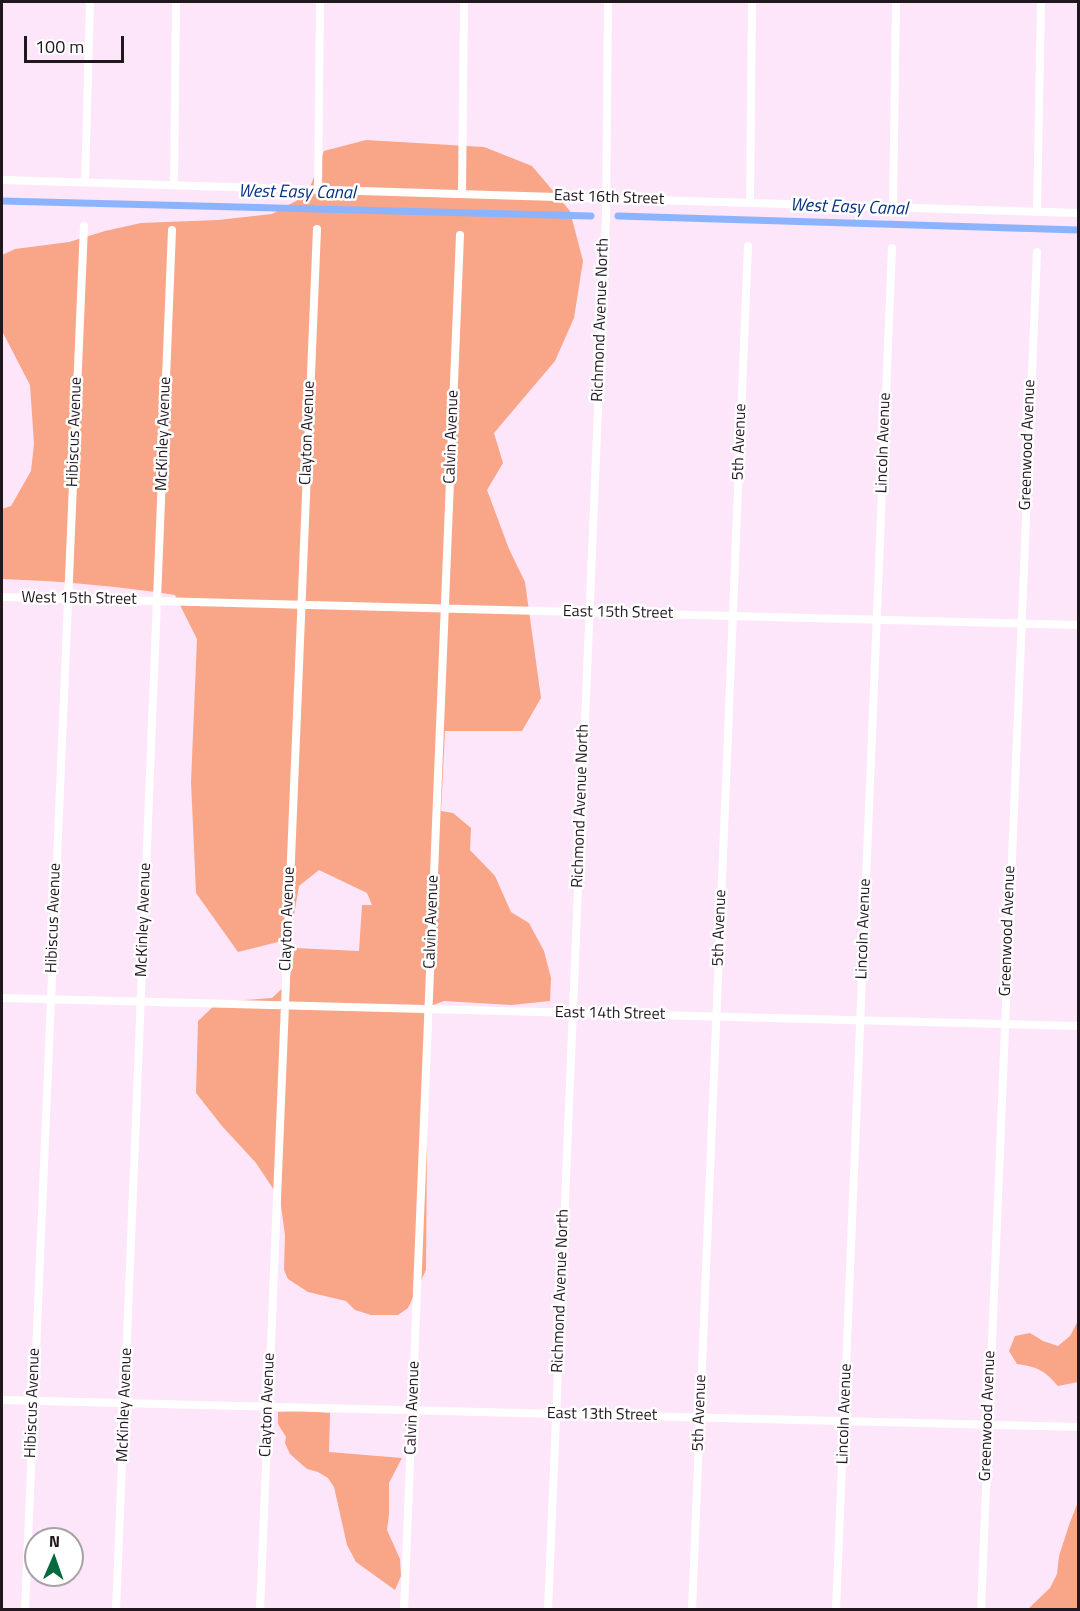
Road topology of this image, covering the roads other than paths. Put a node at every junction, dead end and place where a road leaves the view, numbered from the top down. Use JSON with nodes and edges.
{"nodes":[{"id":1,"x":90,"y":2,"type":"edge"},
{"id":2,"x":176,"y":2,"type":"edge"},
{"id":3,"x":320,"y":2,"type":"edge"},
{"id":4,"x":464,"y":2,"type":"edge"},
{"id":5,"x":608,"y":2,"type":"edge"},
{"id":6,"x":752,"y":2,"type":"edge"},
{"id":7,"x":896,"y":2,"type":"edge"},
{"id":8,"x":1041,"y":2,"type":"edge"},
{"id":9,"x":2,"y":180,"type":"edge"},
{"id":10,"x":85,"y":182,"type":"junction"},
{"id":11,"x":174,"y":184,"type":"junction"},
{"id":12,"x":318,"y":189,"type":"junction"},
{"id":13,"x":462,"y":193,"type":"junction"},
{"id":14,"x":606,"y":198,"type":"junction"},
{"id":15,"x":750,"y":202,"type":"junction"},
{"id":16,"x":893,"y":207,"type":"junction"},
{"id":17,"x":1037,"y":211,"type":"junction"},
{"id":18,"x":1078,"y":213,"type":"edge"},
{"id":19,"x":84,"y":226,"type":"dead end"},
{"id":20,"x":317,"y":229,"type":"dead end"},
{"id":21,"x":172,"y":230,"type":"dead end"},
{"id":22,"x":460,"y":235,"type":"dead end"},
{"id":23,"x":748,"y":246,"type":"dead end"},
{"id":24,"x":892,"y":248,"type":"dead end"},
{"id":25,"x":1036,"y":252,"type":"dead end"},
{"id":26,"x":2,"y":597,"type":"edge"},
{"id":27,"x":68,"y":599,"type":"junction"},
{"id":28,"x":157,"y":600,"type":"junction"},
{"id":29,"x":301,"y":604,"type":"junction"},
{"id":30,"x":445,"y":608,"type":"junction"},
{"id":31,"x":589,"y":612,"type":"junction"},
{"id":32,"x":733,"y":616,"type":"junction"},
{"id":33,"x":877,"y":620,"type":"junction"},
{"id":34,"x":1021,"y":623,"type":"junction"},
{"id":35,"x":1078,"y":625,"type":"edge"},
{"id":36,"x":2,"y":998,"type":"edge"},
{"id":37,"x":51,"y":999,"type":"junction"},
{"id":38,"x":141,"y":1001,"type":"junction"},
{"id":39,"x":285,"y":1005,"type":"junction"},
{"id":40,"x":429,"y":1008,"type":"junction"},
{"id":41,"x":572,"y":1013,"type":"junction"},
{"id":42,"x":717,"y":1016,"type":"junction"},
{"id":43,"x":860,"y":1020,"type":"junction"},
{"id":44,"x":1004,"y":1024,"type":"junction"},
{"id":45,"x":1078,"y":1026,"type":"edge"},
{"id":46,"x":2,"y":1400,"type":"edge"},
{"id":47,"x":34,"y":1400,"type":"junction"},
{"id":48,"x":125,"y":1403,"type":"junction"},
{"id":49,"x":268,"y":1406,"type":"junction"},
{"id":50,"x":412,"y":1410,"type":"junction"},
{"id":51,"x":556,"y":1414,"type":"junction"},
{"id":52,"x":700,"y":1417,"type":"junction"},
{"id":53,"x":844,"y":1421,"type":"junction"},
{"id":54,"x":988,"y":1425,"type":"junction"},
{"id":55,"x":1078,"y":1427,"type":"edge"},
{"id":56,"x":25,"y":1610,"type":"edge"},
{"id":57,"x":116,"y":1610,"type":"edge"},
{"id":58,"x":260,"y":1610,"type":"edge"},
{"id":59,"x":404,"y":1610,"type":"edge"},
{"id":60,"x":548,"y":1610,"type":"edge"},
{"id":61,"x":692,"y":1610,"type":"edge"},
{"id":62,"x":836,"y":1610,"type":"edge"},
{"id":63,"x":981,"y":1610,"type":"edge"}],
"edges":[{"from":1,"to":10,"type":"street"},
{"from":2,"to":11,"type":"street"},
{"from":3,"to":12,"type":"street"},
{"from":4,"to":13,"type":"street"},
{"from":5,"to":14,"type":"street","name":"Richmond Avenue North"},
{"from":6,"to":15,"type":"street"},
{"from":7,"to":16,"type":"street"},
{"from":8,"to":17,"type":"street"},
{"from":9,"to":10,"type":"street","name":"East 16th Street"},
{"from":10,"to":11,"type":"street","name":"East 16th Street"},
{"from":11,"to":12,"type":"street","name":"East 16th Street"},
{"from":12,"to":13,"type":"street","name":"East 16th Street"},
{"from":13,"to":14,"type":"street","name":"East 16th Street"},
{"from":14,"to":15,"type":"street","name":"East 16th Street"},
{"from":14,"to":31,"type":"street","name":"Richmond Avenue North"},
{"from":15,"to":16,"type":"street","name":"East 16th Street"},
{"from":16,"to":17,"type":"street","name":"East 16th Street"},
{"from":17,"to":18,"type":"street","name":"East 16th Street"},
{"from":19,"to":27,"type":"street","name":"Hibiscus Avenue"},
{"from":20,"to":29,"type":"street","name":"Clayton Avenue"},
{"from":21,"to":28,"type":"street","name":"McKinley Avenue"},
{"from":22,"to":30,"type":"street","name":"Calvin Avenue"},
{"from":23,"to":32,"type":"street","name":"5th Avenue"},
{"from":24,"to":33,"type":"street","name":"Lincoln Avenue"},
{"from":25,"to":34,"type":"street","name":"Greenwood Avenue"},
{"from":26,"to":27,"type":"street","name":"West 15th Street"},
{"from":27,"to":28,"type":"street","name":"West 15th Street"},
{"from":27,"to":37,"type":"street","name":"Hibiscus Avenue"},
{"from":28,"to":29,"type":"street","name":"East 15th Street"},
{"from":28,"to":38,"type":"street","name":"McKinley Avenue"},
{"from":29,"to":30,"type":"street","name":"East 15th Street"},
{"from":29,"to":39,"type":"street","name":"Clayton Avenue"},
{"from":30,"to":31,"type":"street","name":"East 15th Street"},
{"from":30,"to":40,"type":"street","name":"Calvin Avenue"},
{"from":31,"to":32,"type":"street","name":"East 15th Street"},
{"from":31,"to":41,"type":"street","name":"Richmond Avenue North"},
{"from":32,"to":33,"type":"street","name":"East 15th Street"},
{"from":32,"to":42,"type":"street","name":"5th Avenue"},
{"from":33,"to":34,"type":"street","name":"East 15th Street"},
{"from":33,"to":43,"type":"street","name":"Lincoln Avenue"},
{"from":34,"to":35,"type":"street","name":"East 15th Street"},
{"from":34,"to":44,"type":"street","name":"Greenwood Avenue"},
{"from":36,"to":37,"type":"street","name":"East 14th Street"},
{"from":37,"to":38,"type":"street","name":"East 14th Street"},
{"from":37,"to":47,"type":"street","name":"Hibiscus Avenue"},
{"from":38,"to":39,"type":"street","name":"East 14th Street"},
{"from":38,"to":48,"type":"street","name":"McKinley Avenue"},
{"from":39,"to":40,"type":"street","name":"East 14th Street"},
{"from":39,"to":49,"type":"street","name":"Clayton Avenue"},
{"from":40,"to":41,"type":"street","name":"East 14th Street"},
{"from":40,"to":50,"type":"street","name":"Calvin Avenue"},
{"from":41,"to":42,"type":"street","name":"East 14th Street"},
{"from":41,"to":51,"type":"street","name":"Richmond Avenue North"},
{"from":42,"to":43,"type":"street","name":"East 14th Street"},
{"from":42,"to":52,"type":"street","name":"5th Avenue"},
{"from":43,"to":44,"type":"street","name":"East 14th Street"},
{"from":43,"to":53,"type":"street","name":"Lincoln Avenue"},
{"from":44,"to":45,"type":"street","name":"East 14th Street"},
{"from":44,"to":54,"type":"street","name":"Greenwood Avenue"},
{"from":46,"to":47,"type":"street","name":"East 13th Street"},
{"from":47,"to":48,"type":"street","name":"East 13th Street"},
{"from":47,"to":56,"type":"street","name":"Hibiscus Avenue"},
{"from":48,"to":49,"type":"street","name":"East 13th Street"},
{"from":48,"to":57,"type":"street","name":"McKinley Avenue"},
{"from":49,"to":50,"type":"street","name":"East 13th Street"},
{"from":49,"to":58,"type":"street","name":"Clayton Avenue"},
{"from":50,"to":51,"type":"street","name":"East 13th Street"},
{"from":50,"to":59,"type":"street","name":"Calvin Avenue"},
{"from":51,"to":52,"type":"street","name":"East 13th Street"},
{"from":51,"to":60,"type":"street","name":"Richmond Avenue North"},
{"from":52,"to":53,"type":"street","name":"East 13th Street"},
{"from":52,"to":61,"type":"street","name":"5th Avenue"},
{"from":53,"to":54,"type":"street","name":"East 13th Street"},
{"from":53,"to":62,"type":"street","name":"Lincoln Avenue"},
{"from":54,"to":55,"type":"street","name":"East 13th Street"},
{"from":54,"to":63,"type":"street","name":"Greenwood Avenue"}]}
